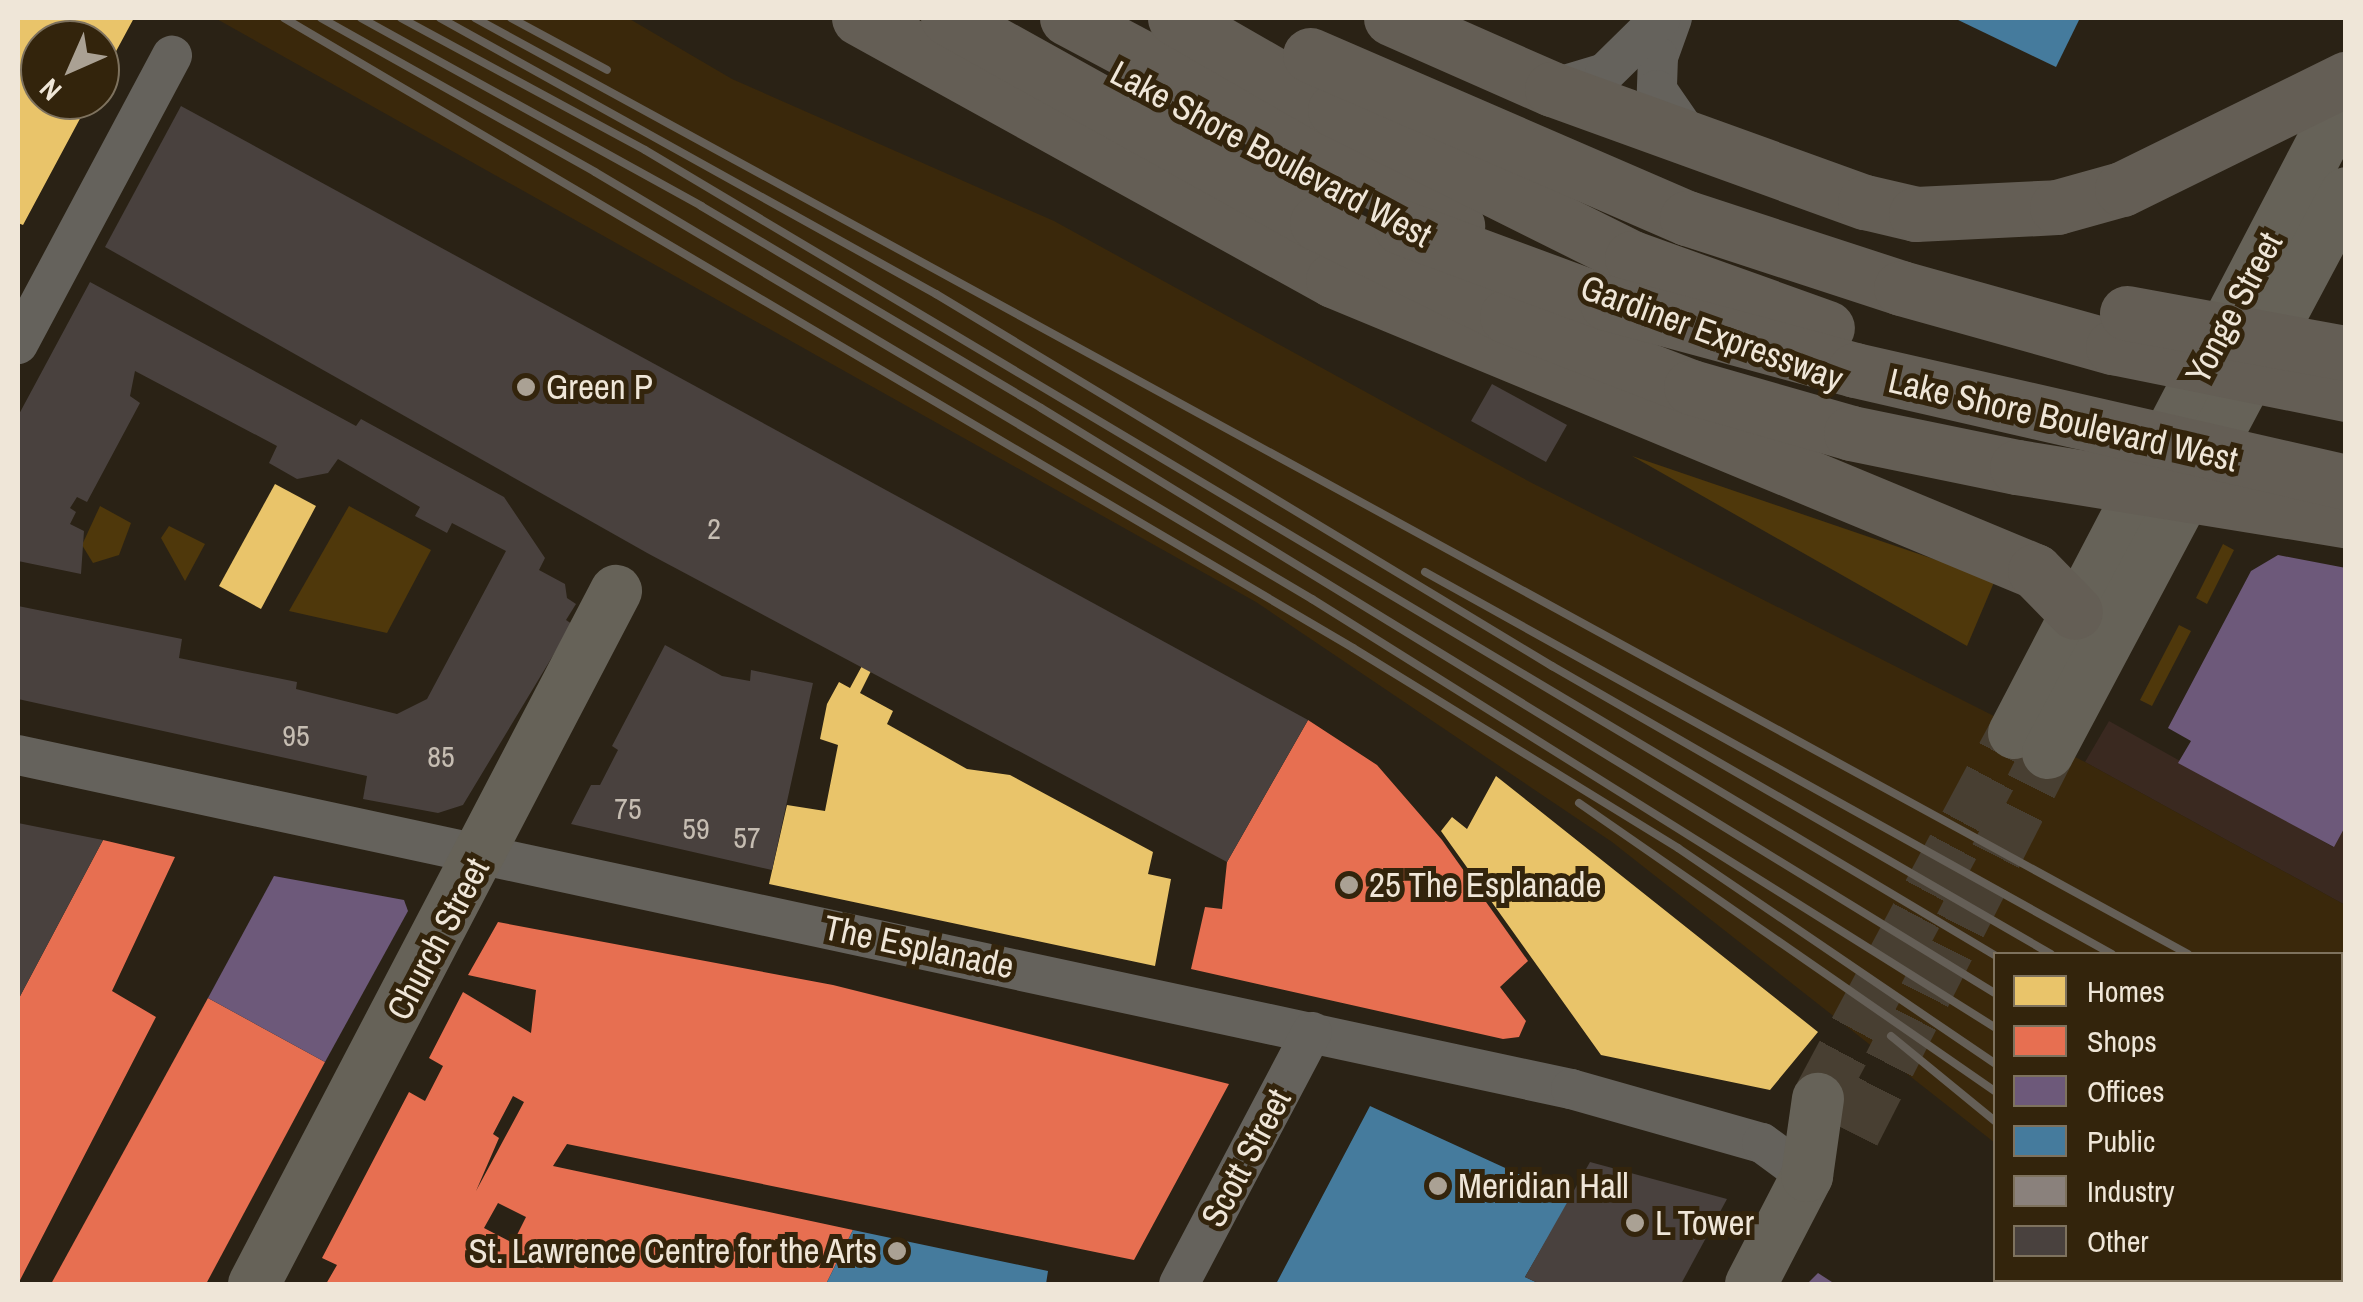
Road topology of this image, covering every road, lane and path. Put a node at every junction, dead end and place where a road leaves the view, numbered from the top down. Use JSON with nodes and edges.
{"nodes":[{"id":1,"x":859,"y":18,"type":"edge"},
{"id":2,"x":948,"y":18,"type":"edge"},
{"id":3,"x":1016,"y":18,"type":"edge"},
{"id":4,"x":1067,"y":18,"type":"edge"},
{"id":5,"x":1174,"y":18,"type":"edge"},
{"id":6,"x":1236,"y":18,"type":"edge"},
{"id":7,"x":1307,"y":18,"type":"edge"},
{"id":8,"x":1392,"y":18,"type":"edge"},
{"id":9,"x":1661,"y":18,"type":"edge"},
{"id":10,"x":1672,"y":18,"type":"edge"},
{"id":11,"x":172,"y":56,"type":"dead end"},
{"id":12,"x":2346,"y":79,"type":"edge"},
{"id":13,"x":1552,"y":89,"type":"junction"},
{"id":14,"x":987,"y":90,"type":"junction"},
{"id":15,"x":2346,"y":97,"type":"edge"},
{"id":16,"x":1692,"y":141,"type":"junction"},
{"id":17,"x":2346,"y":193,"type":"edge"},
{"id":18,"x":1420,"y":238,"type":"junction"},
{"id":19,"x":18,"y":344,"type":"edge"},
{"id":20,"x":2346,"y":352,"type":"edge"},
{"id":21,"x":2346,"y":394,"type":"edge"},
{"id":22,"x":2346,"y":449,"type":"edge"},
{"id":23,"x":2185,"y":451,"type":"junction"},
{"id":24,"x":2346,"y":482,"type":"edge"},
{"id":25,"x":2346,"y":518,"type":"edge"},
{"id":26,"x":616,"y":591,"type":"dead end"},
{"id":27,"x":2075,"y":612,"type":"junction"},
{"id":28,"x":18,"y":755,"type":"edge"},
{"id":29,"x":483,"y":854,"type":"junction"},
{"id":30,"x":1312,"y":1032,"type":"junction"},
{"id":31,"x":1836,"y":1117,"type":"tunnel mouth"},
{"id":32,"x":1807,"y":1176,"type":"junction"},
{"id":33,"x":254,"y":1284,"type":"edge"},
{"id":34,"x":1179,"y":1284,"type":"edge"},
{"id":35,"x":1750,"y":1284,"type":"edge"}],
"edges":[{"from":1,"to":14,"type":"highway"},
{"from":2,"to":25,"type":"highway"},
{"from":3,"to":18,"type":"highway","name":"Lake Shore Boulevard West"},
{"from":4,"to":25,"type":"highway","name":"Gardiner Expressway"},
{"from":5,"to":22,"type":"highway","name":"Gardiner Expressway"},
{"from":6,"to":21,"type":"highway"},
{"from":7,"to":20,"type":"highway"},
{"from":8,"to":13,"type":"highway"},
{"from":9,"to":13,"type":"street"},
{"from":10,"to":16,"type":"street"},
{"from":11,"to":19,"type":"street"},
{"from":12,"to":16,"type":"highway"},
{"from":13,"to":16,"type":"highway"},
{"from":14,"to":18,"type":"highway"},
{"from":14,"to":27,"type":"highway"},
{"from":15,"to":23,"type":"main road","name":"Yonge Street"},
{"from":17,"to":23,"type":"main road","name":"Yonge Street"},
{"from":18,"to":23,"type":"highway","name":"Lake Shore Boulevard West"},
{"from":23,"to":24,"type":"highway","name":"Lake Shore Boulevard West"},
{"from":23,"to":27,"type":"main road","name":"Yonge Street"},
{"from":23,"to":27,"type":"main road","name":"Yonge Street"},
{"from":26,"to":29,"type":"main road","name":"Church Street"},
{"from":28,"to":29,"type":"street","name":"The Esplanade"},
{"from":29,"to":30,"type":"street","name":"The Esplanade"},
{"from":29,"to":33,"type":"main road","name":"Church Street"},
{"from":30,"to":32,"type":"street","name":"The Esplanade"},
{"from":30,"to":34,"type":"street","name":"Scott Street"},
{"from":31,"to":32,"type":"main road"},
{"from":32,"to":35,"type":"main road"}]}
